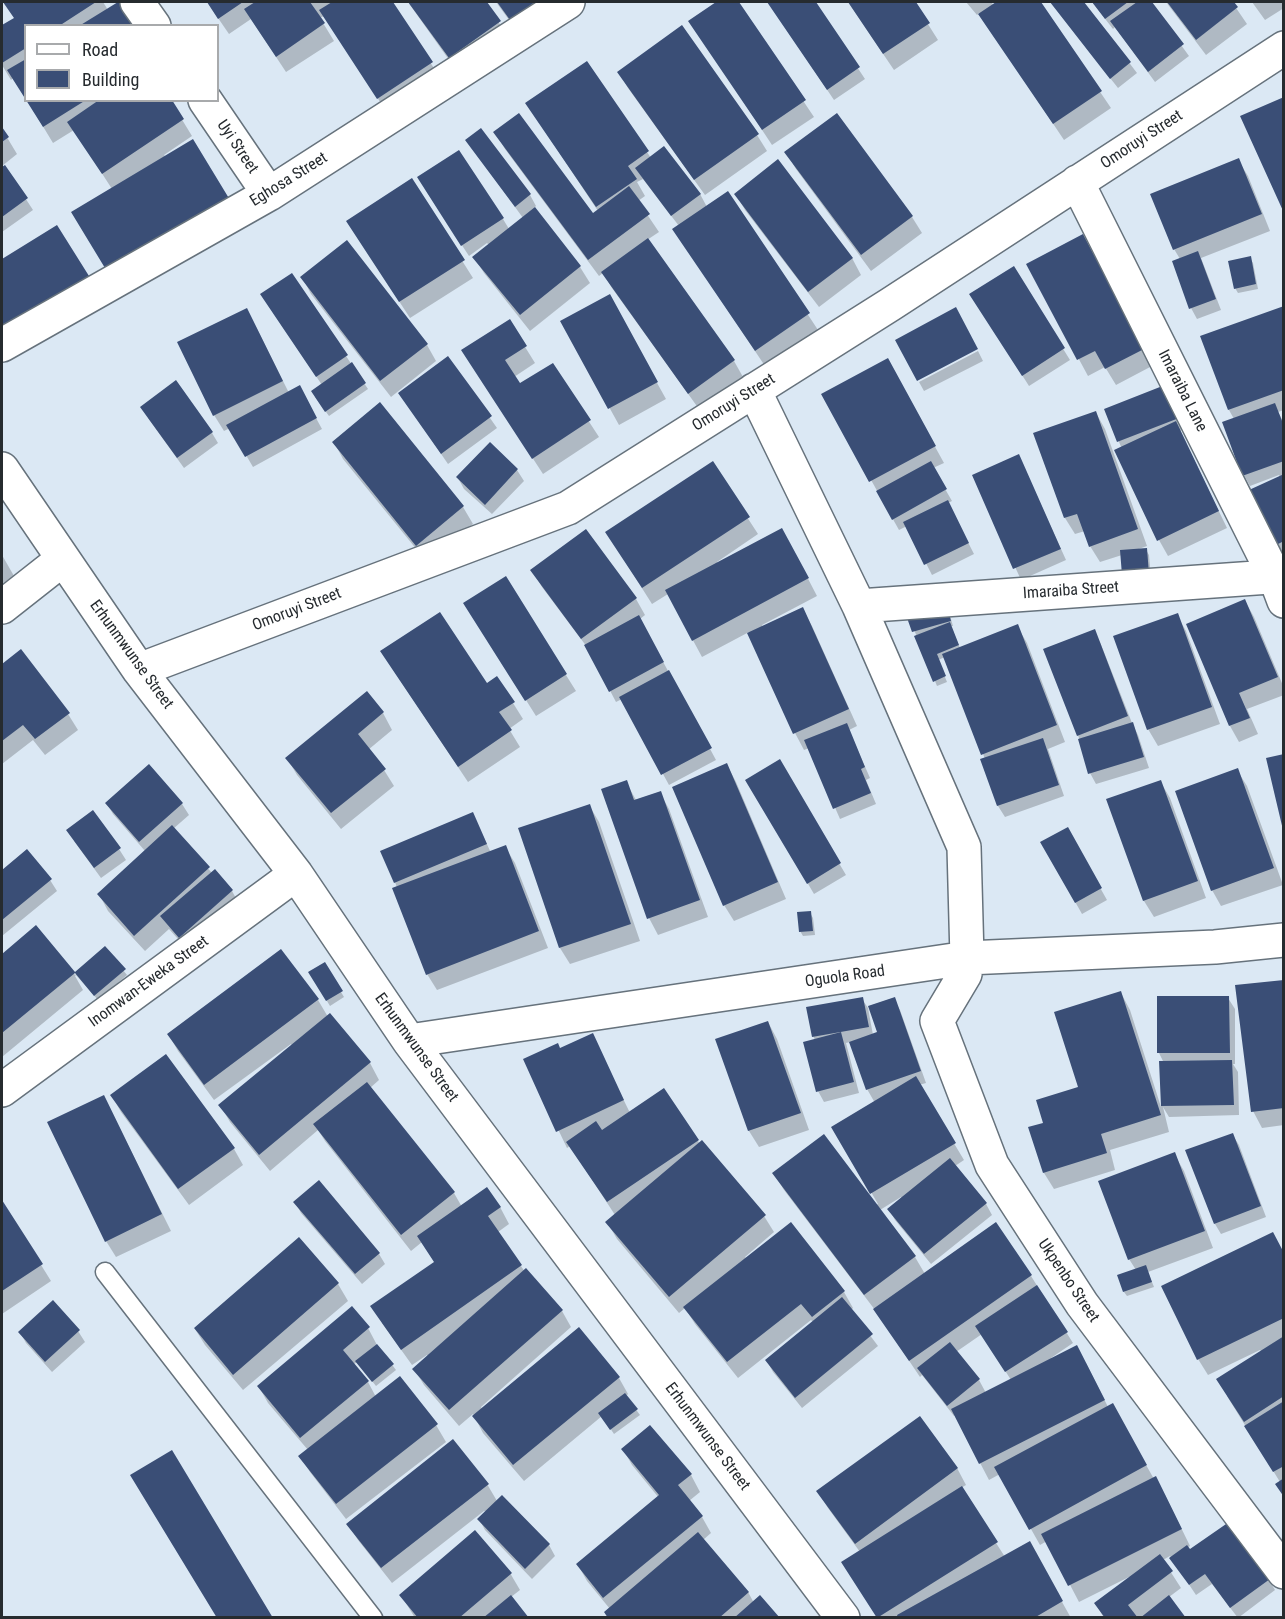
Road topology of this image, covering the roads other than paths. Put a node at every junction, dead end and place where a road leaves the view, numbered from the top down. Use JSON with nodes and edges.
{"nodes":[{"id":1,"x":138,"y":2,"type":"edge"},
{"id":2,"x":568,"y":2,"type":"edge"},
{"id":3,"x":153,"y":24,"type":"edge"},
{"id":4,"x":1284,"y":48,"type":"edge"},
{"id":5,"x":207,"y":102,"type":"edge"},
{"id":6,"x":1077,"y":182,"type":"junction"},
{"id":7,"x":269,"y":194,"type":"junction"},
{"id":8,"x":2,"y":345,"type":"edge"},
{"id":9,"x":754,"y":390,"type":"junction"},
{"id":10,"x":2,"y":470,"type":"edge"},
{"id":11,"x":63,"y":559,"type":"junction"},
{"id":12,"x":1281,"y":584,"type":"edge"},
{"id":13,"x":859,"y":606,"type":"junction"},
{"id":14,"x":2,"y":607,"type":"edge"},
{"id":15,"x":139,"y":670,"type":"junction"},
{"id":16,"x":296,"y":874,"type":"junction"},
{"id":17,"x":1284,"y":940,"type":"edge"},
{"id":18,"x":967,"y":958,"type":"junction"},
{"id":19,"x":409,"y":1041,"type":"junction"},
{"id":20,"x":2,"y":1090,"type":"edge"},
{"id":21,"x":105,"y":1272,"type":"dead end"},
{"id":22,"x":1284,"y":1572,"type":"edge"},
{"id":23,"x":373,"y":1617,"type":"edge"},
{"id":24,"x":843,"y":1617,"type":"edge"}],
"edges":[{"from":1,"to":3,"type":"street"},
{"from":2,"to":7,"type":"street","name":"Eghosa Street"},
{"from":4,"to":6,"type":"street","name":"Omoruyi Street"},
{"from":5,"to":7,"type":"street","name":"Uyi Street"},
{"from":6,"to":9,"type":"street","name":"Omoruyi Street"},
{"from":6,"to":12,"type":"street","name":"Imaraiba Lane"},
{"from":7,"to":8,"type":"street","name":"Eghosa Street"},
{"from":9,"to":13,"type":"street"},
{"from":9,"to":15,"type":"street","name":"Omoruyi Street"},
{"from":10,"to":11,"type":"street","name":"Erhunmwunse Street"},
{"from":11,"to":14,"type":"street"},
{"from":11,"to":15,"type":"street","name":"Erhunmwunse Street"},
{"from":12,"to":13,"type":"street","name":"Imaraiba Street"},
{"from":13,"to":18,"type":"street"},
{"from":15,"to":16,"type":"street","name":"Erhunmwunse Street"},
{"from":16,"to":19,"type":"street","name":"Erhunmwunse Street"},
{"from":16,"to":20,"type":"street","name":"Inomwan-Eweka Street"},
{"from":17,"to":18,"type":"street","name":"Oguola Road"},
{"from":18,"to":19,"type":"street","name":"Oguola Road"},
{"from":18,"to":22,"type":"street","name":"Ukpenbo Street"},
{"from":19,"to":24,"type":"street","name":"Erhunmwunse Street"},
{"from":21,"to":23,"type":"lane"}]}
